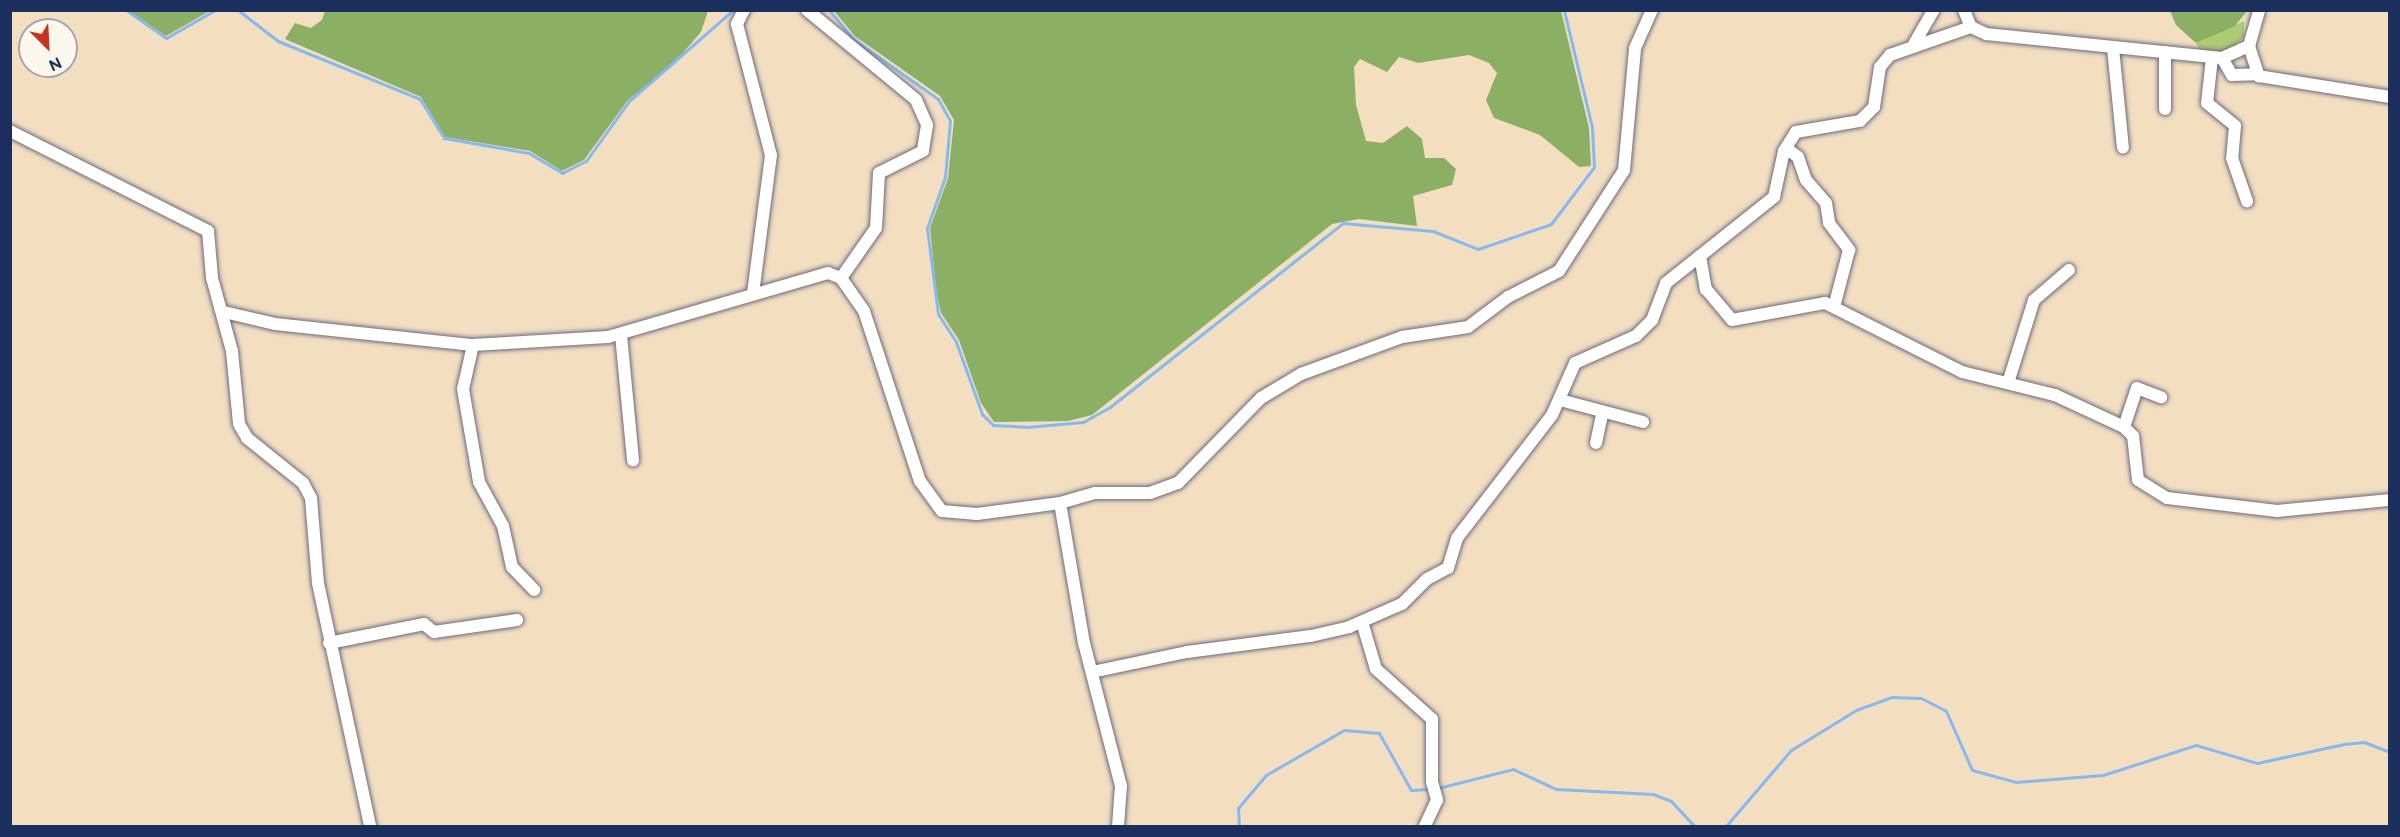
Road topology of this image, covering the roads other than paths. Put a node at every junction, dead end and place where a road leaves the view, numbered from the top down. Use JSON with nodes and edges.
{"nodes":[{"id":1,"x":744,"y":10,"type":"edge"},
{"id":2,"x":807,"y":10,"type":"edge"},
{"id":3,"x":1652,"y":10,"type":"edge"},
{"id":4,"x":1934,"y":10,"type":"edge"},
{"id":5,"x":1964,"y":10,"type":"edge"},
{"id":6,"x":2259,"y":10,"type":"edge"},
{"id":7,"x":1971,"y":27,"type":"junction"},
{"id":8,"x":1914,"y":44,"type":"junction"},
{"id":9,"x":2249,"y":46,"type":"junction"},
{"id":10,"x":2113,"y":48,"type":"junction"},
{"id":11,"x":2165,"y":52,"type":"junction"},
{"id":12,"x":2217,"y":58,"type":"junction"},
{"id":13,"x":2256,"y":74,"type":"junction"},
{"id":14,"x":2390,"y":97,"type":"edge"},
{"id":15,"x":2165,"y":109,"type":"dead end"},
{"id":16,"x":10,"y":131,"type":"edge"},
{"id":17,"x":1786,"y":148,"type":"junction"},
{"id":18,"x":2123,"y":148,"type":"dead end"},
{"id":19,"x":2247,"y":201,"type":"dead end"},
{"id":20,"x":1700,"y":256,"type":"junction"},
{"id":21,"x":2069,"y":270,"type":"dead end"},
{"id":22,"x":841,"y":278,"type":"junction"},
{"id":23,"x":753,"y":293,"type":"junction"},
{"id":24,"x":1834,"y":307,"type":"junction"},
{"id":25,"x":224,"y":312,"type":"junction"},
{"id":26,"x":621,"y":335,"type":"junction"},
{"id":27,"x":473,"y":345,"type":"junction"},
{"id":28,"x":2008,"y":383,"type":"junction"},
{"id":29,"x":2161,"y":397,"type":"dead end"},
{"id":30,"x":1560,"y":400,"type":"junction"},
{"id":31,"x":1602,"y":414,"type":"junction"},
{"id":32,"x":1643,"y":422,"type":"dead end"},
{"id":33,"x":2124,"y":427,"type":"junction"},
{"id":34,"x":1596,"y":443,"type":"dead end"},
{"id":35,"x":633,"y":460,"type":"dead end"},
{"id":36,"x":2390,"y":500,"type":"edge"},
{"id":37,"x":1060,"y":503,"type":"junction"},
{"id":38,"x":534,"y":590,"type":"dead end"},
{"id":39,"x":517,"y":620,"type":"dead end"},
{"id":40,"x":1362,"y":622,"type":"junction"},
{"id":41,"x":330,"y":643,"type":"junction"},
{"id":42,"x":1092,"y":672,"type":"junction"},
{"id":43,"x":370,"y":826,"type":"edge"},
{"id":44,"x":1118,"y":826,"type":"edge"},
{"id":45,"x":1425,"y":826,"type":"edge"}],
"edges":[{"from":1,"to":23,"type":"street"},
{"from":2,"to":22,"type":"street"},
{"from":3,"to":37,"type":"street"},
{"from":4,"to":8,"type":"street"},
{"from":5,"to":7,"type":"street"},
{"from":6,"to":9,"type":"street"},
{"from":7,"to":8,"type":"street"},
{"from":7,"to":10,"type":"street"},
{"from":8,"to":17,"type":"street"},
{"from":9,"to":12,"type":"street"},
{"from":9,"to":13,"type":"street"},
{"from":10,"to":11,"type":"street"},
{"from":10,"to":18,"type":"street"},
{"from":11,"to":12,"type":"street"},
{"from":11,"to":15,"type":"street"},
{"from":12,"to":13,"type":"street"},
{"from":12,"to":19,"type":"street"},
{"from":13,"to":14,"type":"street"},
{"from":16,"to":25,"type":"street"},
{"from":17,"to":20,"type":"street"},
{"from":17,"to":24,"type":"street"},
{"from":20,"to":24,"type":"street"},
{"from":20,"to":30,"type":"street"},
{"from":21,"to":28,"type":"street"},
{"from":22,"to":23,"type":"street"},
{"from":22,"to":37,"type":"street"},
{"from":23,"to":26,"type":"street"},
{"from":24,"to":28,"type":"street"},
{"from":25,"to":27,"type":"street"},
{"from":25,"to":41,"type":"street"},
{"from":26,"to":27,"type":"street"},
{"from":26,"to":35,"type":"street"},
{"from":27,"to":38,"type":"street"},
{"from":28,"to":33,"type":"street"},
{"from":29,"to":33,"type":"street"},
{"from":30,"to":31,"type":"street"},
{"from":30,"to":40,"type":"street"},
{"from":31,"to":32,"type":"street"},
{"from":31,"to":34,"type":"street"},
{"from":33,"to":36,"type":"street"},
{"from":37,"to":42,"type":"street"},
{"from":39,"to":41,"type":"street"},
{"from":40,"to":42,"type":"street"},
{"from":40,"to":45,"type":"street"},
{"from":41,"to":43,"type":"street"},
{"from":42,"to":44,"type":"street"}]}
